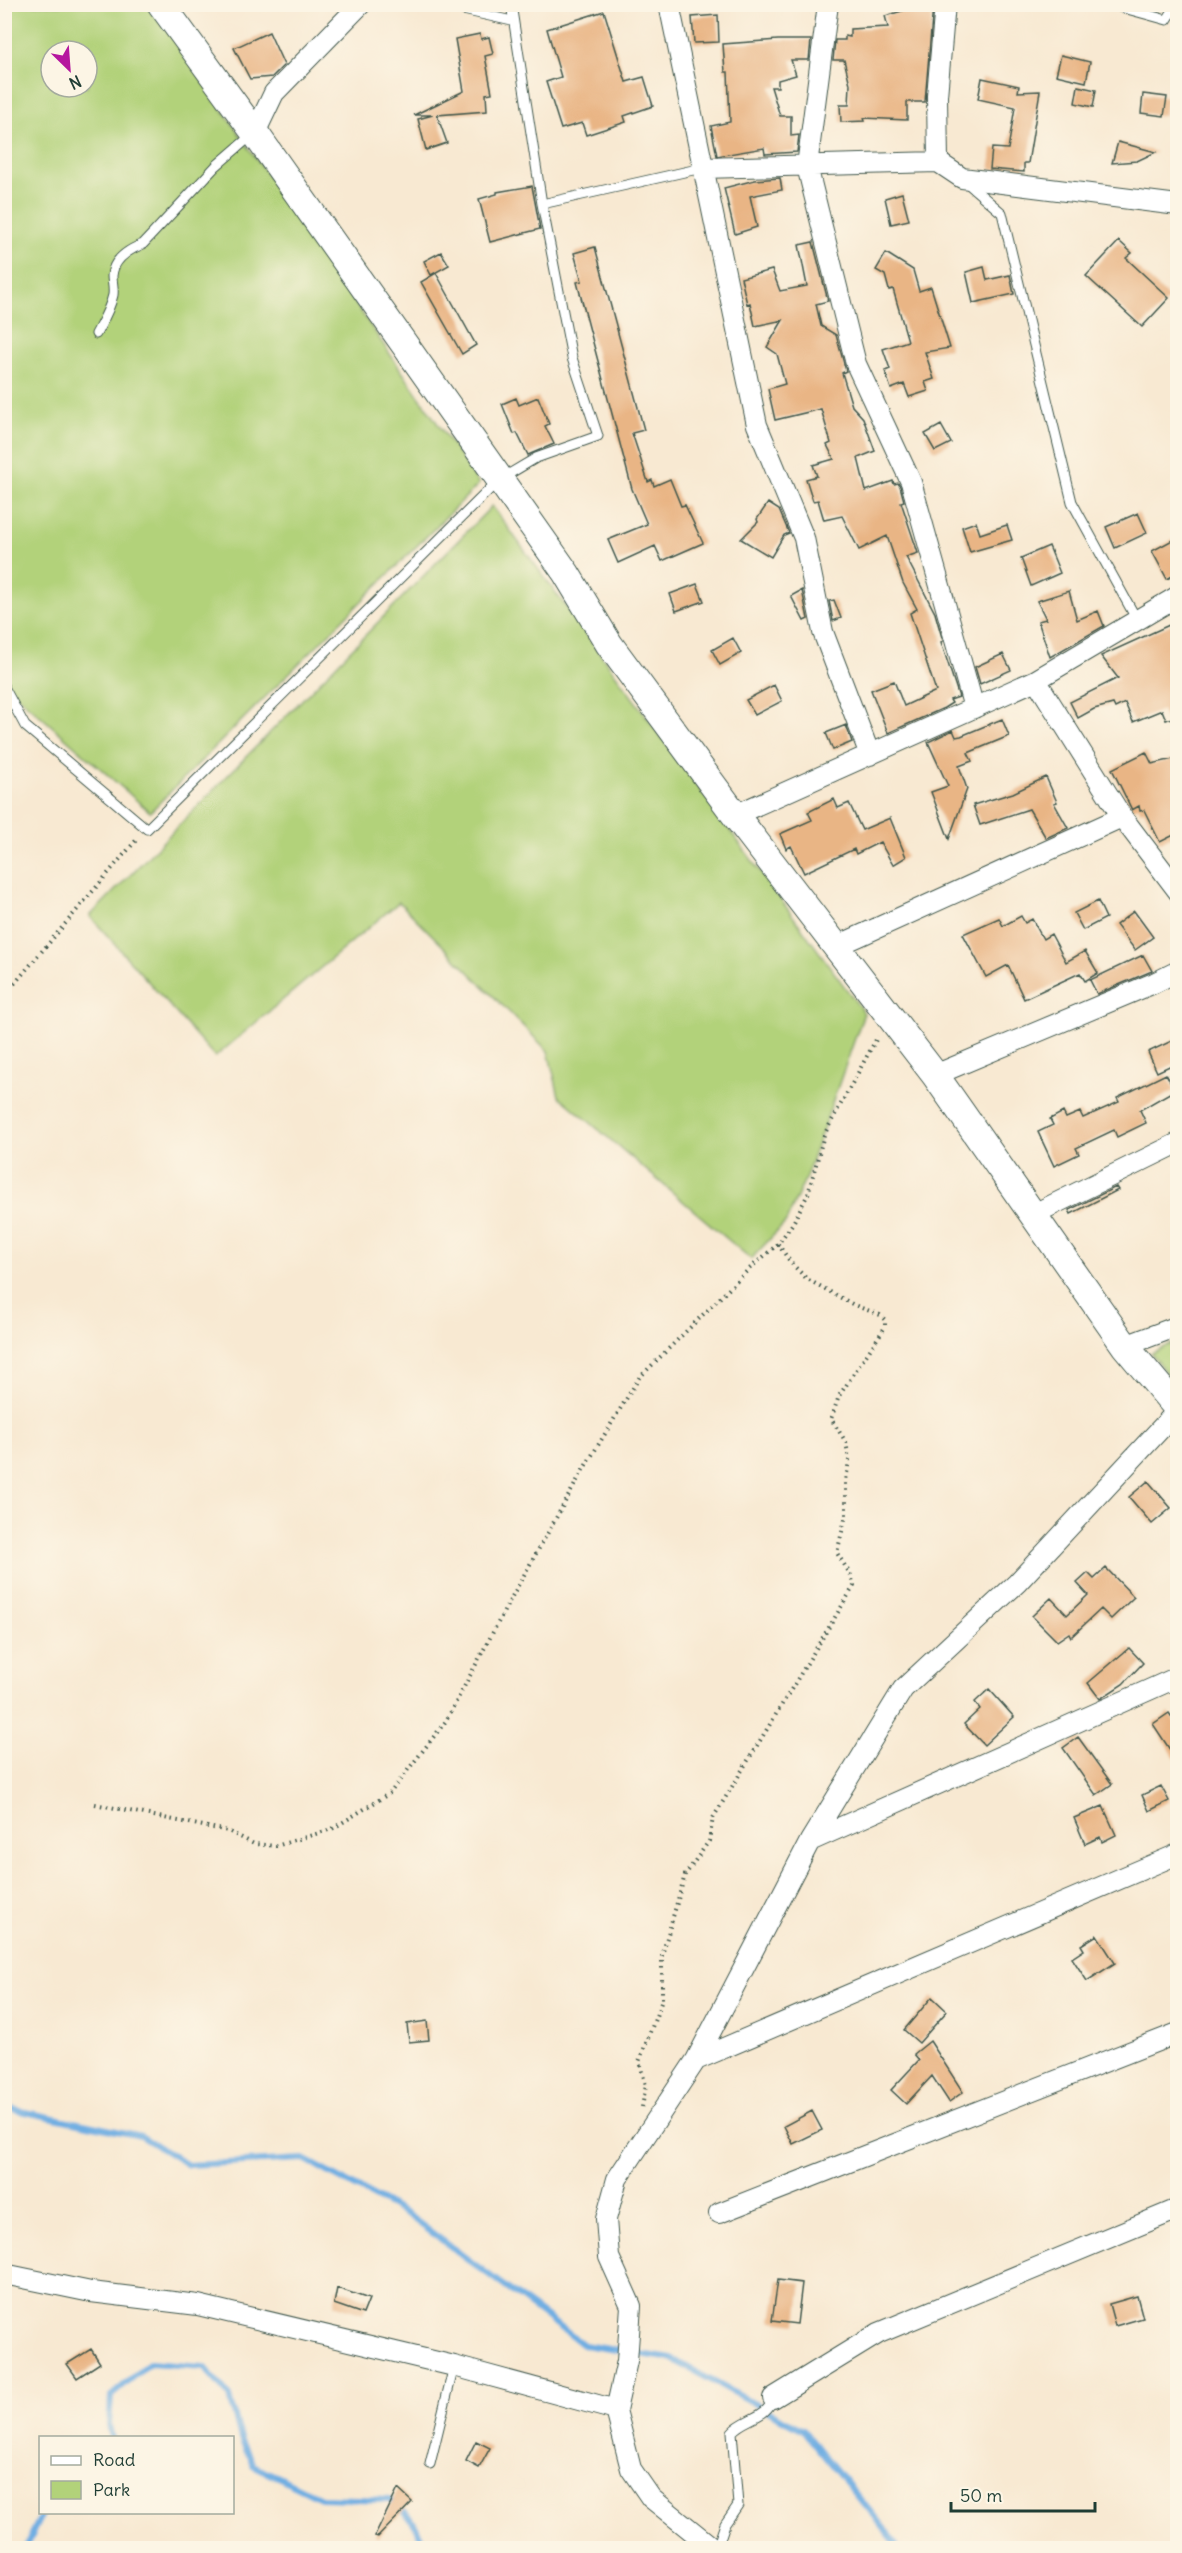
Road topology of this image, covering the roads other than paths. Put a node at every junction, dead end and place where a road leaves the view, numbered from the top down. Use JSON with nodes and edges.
{"nodes":[{"id":1,"x":161,"y":4,"type":"edge"},
{"id":2,"x":361,"y":4,"type":"edge"},
{"id":3,"x":436,"y":4,"type":"edge"},
{"id":4,"x":511,"y":4,"type":"edge"},
{"id":5,"x":669,"y":4,"type":"edge"},
{"id":6,"x":828,"y":4,"type":"edge"},
{"id":7,"x":945,"y":4,"type":"edge"},
{"id":8,"x":1109,"y":4,"type":"edge"},
{"id":9,"x":1177,"y":4,"type":"edge"},
{"id":10,"x":512,"y":21,"type":"junction"},
{"id":11,"x":255,"y":132,"type":"junction"},
{"id":12,"x":938,"y":162,"type":"junction"},
{"id":13,"x":807,"y":166,"type":"junction"},
{"id":14,"x":702,"y":168,"type":"junction"},
{"id":15,"x":962,"y":178,"type":"junction"},
{"id":16,"x":542,"y":204,"type":"junction"},
{"id":17,"x":1178,"y":205,"type":"edge"},
{"id":18,"x":96,"y":334,"type":"dead end"},
{"id":19,"x":499,"y":480,"type":"junction"},
{"id":20,"x":1178,"y":596,"type":"edge"},
{"id":21,"x":1137,"y":620,"type":"junction"},
{"id":22,"x":1036,"y":680,"type":"junction"},
{"id":23,"x":4,"y":687,"type":"edge"},
{"id":24,"x":974,"y":708,"type":"junction"},
{"id":25,"x":870,"y":755,"type":"junction"},
{"id":26,"x":735,"y":815,"type":"junction"},
{"id":27,"x":1122,"y":817,"type":"junction"},
{"id":28,"x":1178,"y":891,"type":"edge"},
{"id":29,"x":835,"y":947,"type":"junction"},
{"id":30,"x":1178,"y":971,"type":"edge"},
{"id":31,"x":935,"y":1075,"type":"junction"},
{"id":32,"x":1178,"y":1143,"type":"edge"},
{"id":33,"x":1032,"y":1215,"type":"junction"},
{"id":34,"x":1178,"y":1326,"type":"edge"},
{"id":35,"x":1125,"y":1346,"type":"junction"},
{"id":36,"x":1178,"y":1410,"type":"edge"},
{"id":37,"x":1178,"y":1677,"type":"edge"},
{"id":38,"x":810,"y":1840,"type":"junction"},
{"id":39,"x":1178,"y":1854,"type":"edge"},
{"id":40,"x":1178,"y":2032,"type":"edge"},
{"id":41,"x":696,"y":2060,"type":"junction"},
{"id":42,"x":1178,"y":2209,"type":"edge"},
{"id":43,"x":719,"y":2212,"type":"dead end"},
{"id":44,"x":4,"y":2274,"type":"edge"},
{"id":45,"x":454,"y":2366,"type":"junction"},
{"id":46,"x":772,"y":2402,"type":"joint"},
{"id":47,"x":616,"y":2410,"type":"junction"},
{"id":48,"x":430,"y":2464,"type":"dead end"},
{"id":49,"x":715,"y":2548,"type":"edge"}],
"edges":[{"from":1,"to":11,"type":"street"},
{"from":2,"to":11,"type":"street"},
{"from":3,"to":10,"type":"lane"},
{"from":4,"to":10,"type":"lane"},
{"from":5,"to":14,"type":"street"},
{"from":6,"to":13,"type":"street"},
{"from":7,"to":12,"type":"street"},
{"from":8,"to":9,"type":"lane"},
{"from":10,"to":16,"type":"lane"},
{"from":11,"to":18,"type":"lane"},
{"from":11,"to":19,"type":"street"},
{"from":12,"to":13,"type":"street"},
{"from":12,"to":15,"type":"street"},
{"from":13,"to":14,"type":"street"},
{"from":13,"to":24,"type":"street"},
{"from":14,"to":16,"type":"lane"},
{"from":14,"to":25,"type":"street"},
{"from":15,"to":17,"type":"street"},
{"from":15,"to":21,"type":"lane"},
{"from":16,"to":19,"type":"lane"},
{"from":19,"to":23,"type":"lane"},
{"from":19,"to":26,"type":"street"},
{"from":20,"to":21,"type":"street"},
{"from":21,"to":22,"type":"street"},
{"from":22,"to":24,"type":"street"},
{"from":22,"to":27,"type":"street"},
{"from":24,"to":25,"type":"street"},
{"from":25,"to":26,"type":"street"},
{"from":26,"to":29,"type":"street"},
{"from":27,"to":28,"type":"street"},
{"from":27,"to":29,"type":"street"},
{"from":29,"to":31,"type":"street"},
{"from":30,"to":31,"type":"street"},
{"from":31,"to":33,"type":"street"},
{"from":32,"to":33,"type":"street"},
{"from":33,"to":35,"type":"street"},
{"from":34,"to":35,"type":"street"},
{"from":35,"to":36,"type":"street"},
{"from":36,"to":38,"type":"street"},
{"from":37,"to":38,"type":"street"},
{"from":38,"to":41,"type":"street"},
{"from":39,"to":41,"type":"street"},
{"from":40,"to":43,"type":"street"},
{"from":41,"to":47,"type":"street"},
{"from":42,"to":46,"type":"street"},
{"from":44,"to":45,"type":"street"},
{"from":45,"to":47,"type":"street"},
{"from":45,"to":48,"type":"lane"},
{"from":46,"to":49,"type":"lane"},
{"from":47,"to":49,"type":"street"}]}
